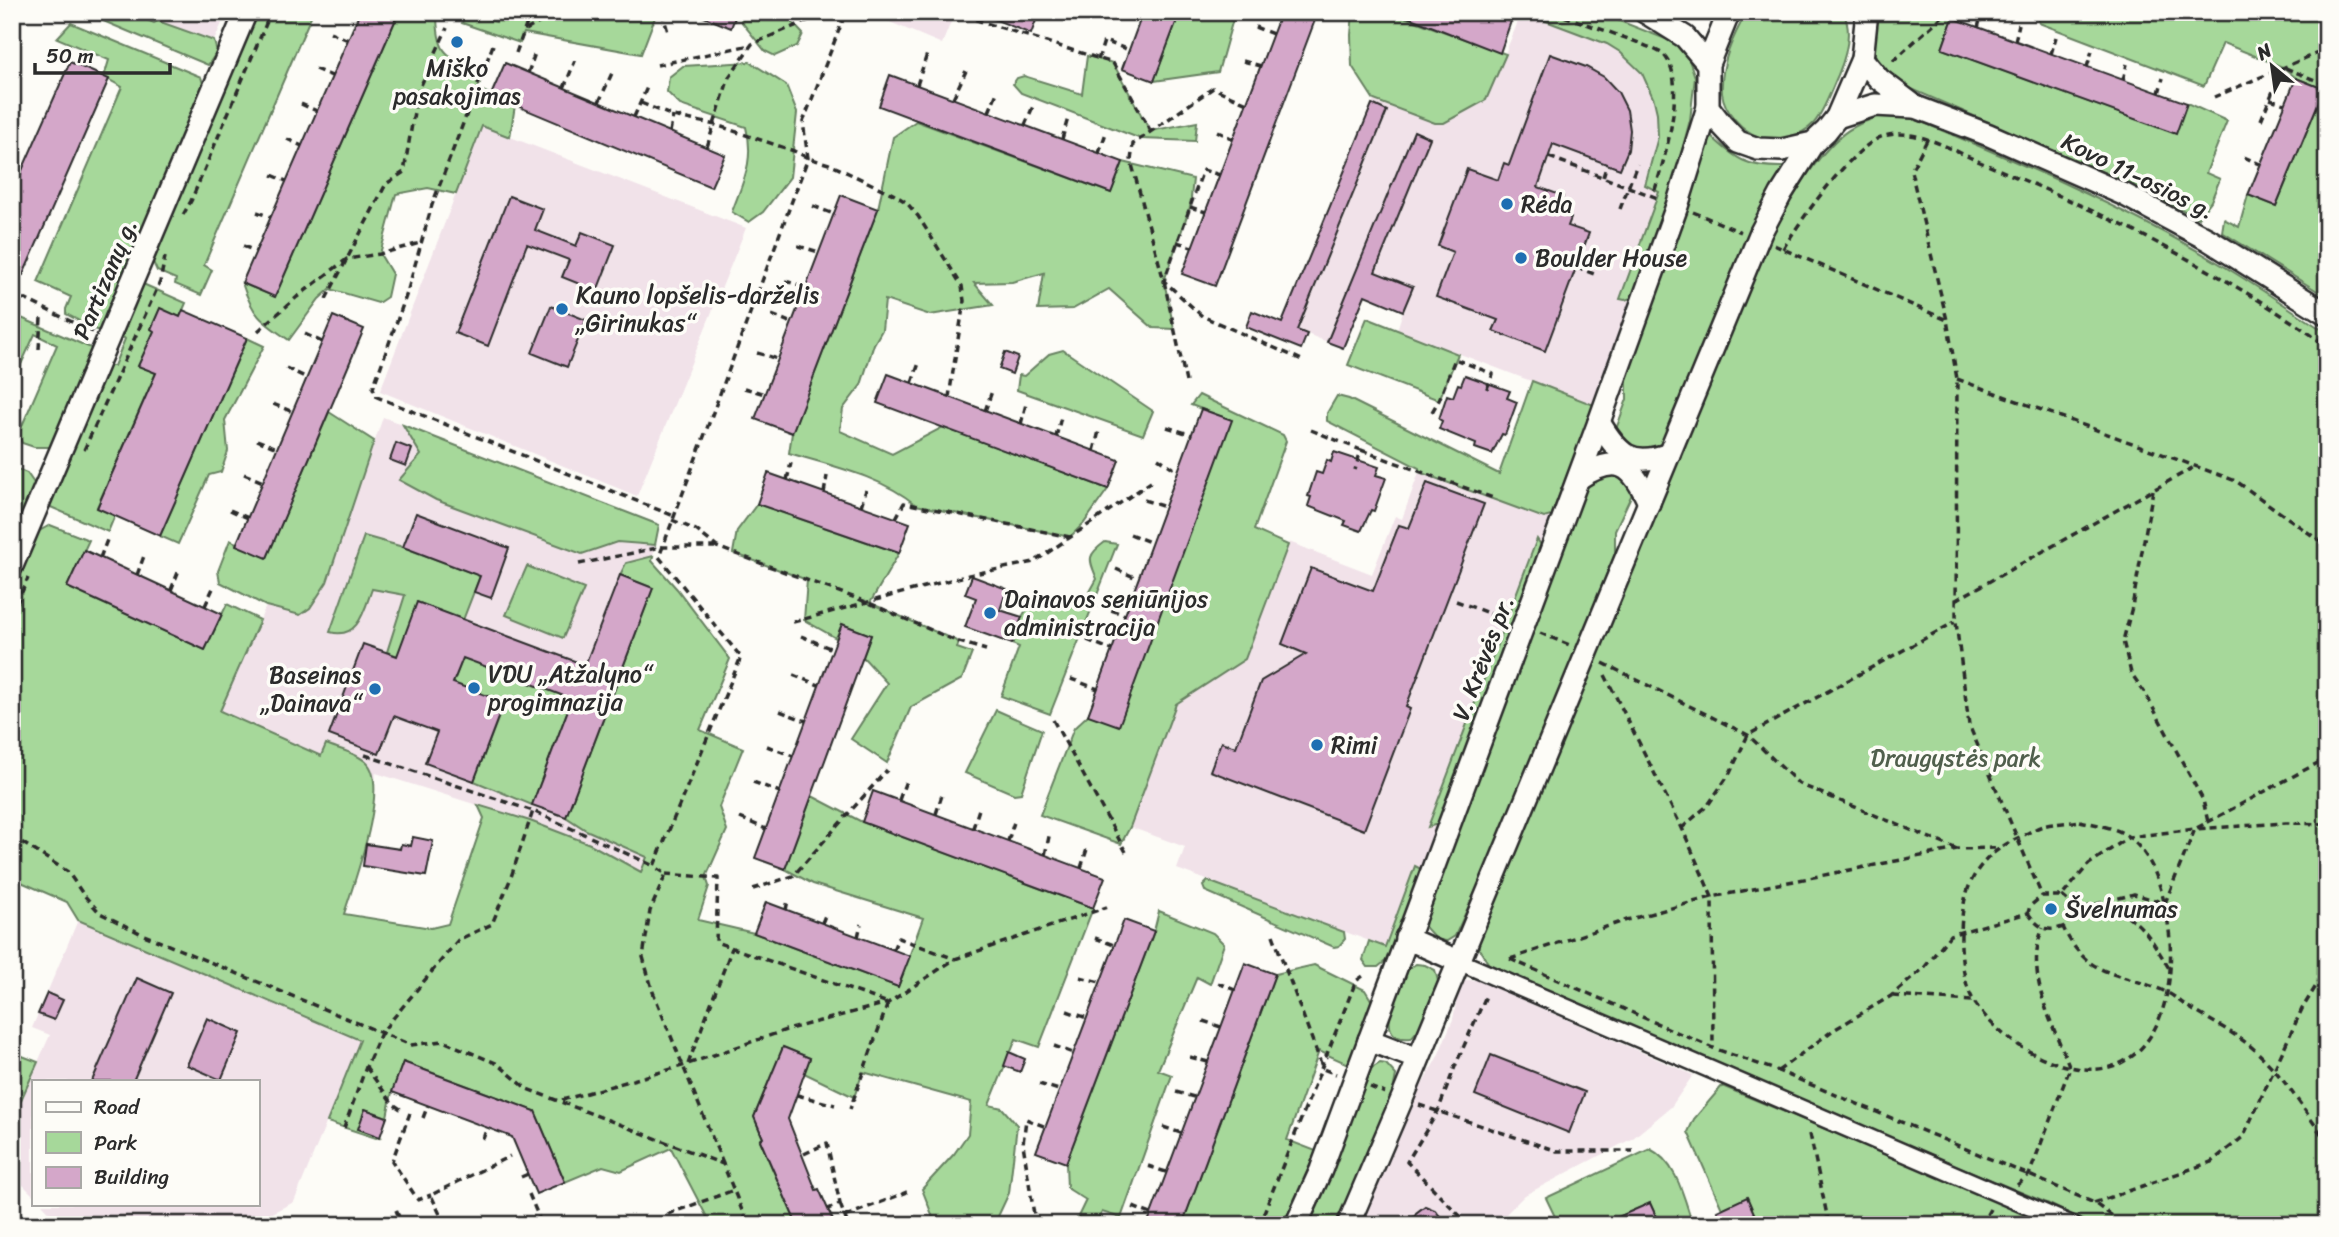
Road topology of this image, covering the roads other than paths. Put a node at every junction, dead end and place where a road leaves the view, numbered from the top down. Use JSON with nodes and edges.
{"nodes":[{"id":1,"x":246,"y":12,"type":"edge"},
{"id":2,"x":1645,"y":12,"type":"edge"},
{"id":3,"x":1729,"y":12,"type":"edge"},
{"id":4,"x":1863,"y":18,"type":"edge"},
{"id":5,"x":1862,"y":59,"type":"junction"},
{"id":6,"x":1708,"y":64,"type":"junction"},
{"id":7,"x":1708,"y":107,"type":"junction"},
{"id":8,"x":1916,"y":107,"type":"junction"},
{"id":9,"x":1837,"y":117,"type":"junction"},
{"id":10,"x":1814,"y":142,"type":"junction"},
{"id":11,"x":2327,"y":314,"type":"edge"},
{"id":12,"x":1600,"y":422,"type":"junction"},
{"id":13,"x":1669,"y":454,"type":"junction"},
{"id":14,"x":1578,"y":478,"type":"junction"},
{"id":15,"x":1649,"y":503,"type":"junction"},
{"id":16,"x":20,"y":572,"type":"edge"},
{"id":17,"x":1406,"y":939,"type":"junction"},
{"id":18,"x":1458,"y":961,"type":"junction"},
{"id":19,"x":1369,"y":1040,"type":"junction"},
{"id":20,"x":1418,"y":1059,"type":"junction"},
{"id":21,"x":1296,"y":1225,"type":"edge"},
{"id":22,"x":1348,"y":1225,"type":"edge"},
{"id":23,"x":2073,"y":1225,"type":"edge"}],
"edges":[{"from":1,"to":16,"type":"main road","name":"Partizanų g."},
{"from":2,"to":6,"type":"main road"},
{"from":3,"to":6,"type":"main road"},
{"from":4,"to":5,"type":"main road"},
{"from":5,"to":8,"type":"main road","name":"Kovo 11-osios g."},
{"from":5,"to":9,"type":"main road"},
{"from":6,"to":7,"type":"main road","name":"V. Krėvės pr."},
{"from":7,"to":10,"type":"main road"},
{"from":7,"to":12,"type":"main road","name":"V. Krėvės pr."},
{"from":8,"to":9,"type":"main road","name":"Kovo 11-osios g."},
{"from":8,"to":11,"type":"main road","name":"Kovo 11-osios g."},
{"from":9,"to":10,"type":"main road"},
{"from":10,"to":13,"type":"main road"},
{"from":12,"to":13,"type":"main road"},
{"from":12,"to":14,"type":"main road","name":"V. Krėvės pr."},
{"from":13,"to":15,"type":"main road"},
{"from":14,"to":15,"type":"main road"},
{"from":14,"to":17,"type":"main road","name":"V. Krėvės pr."},
{"from":15,"to":18,"type":"main road"},
{"from":17,"to":18,"type":"main road"},
{"from":17,"to":19,"type":"main road","name":"V. Krėvės pr."},
{"from":18,"to":20,"type":"main road"},
{"from":18,"to":23,"type":"street"},
{"from":19,"to":20,"type":"main road"},
{"from":19,"to":21,"type":"main road","name":"V. Krėvės pr."},
{"from":20,"to":22,"type":"main road"}]}
